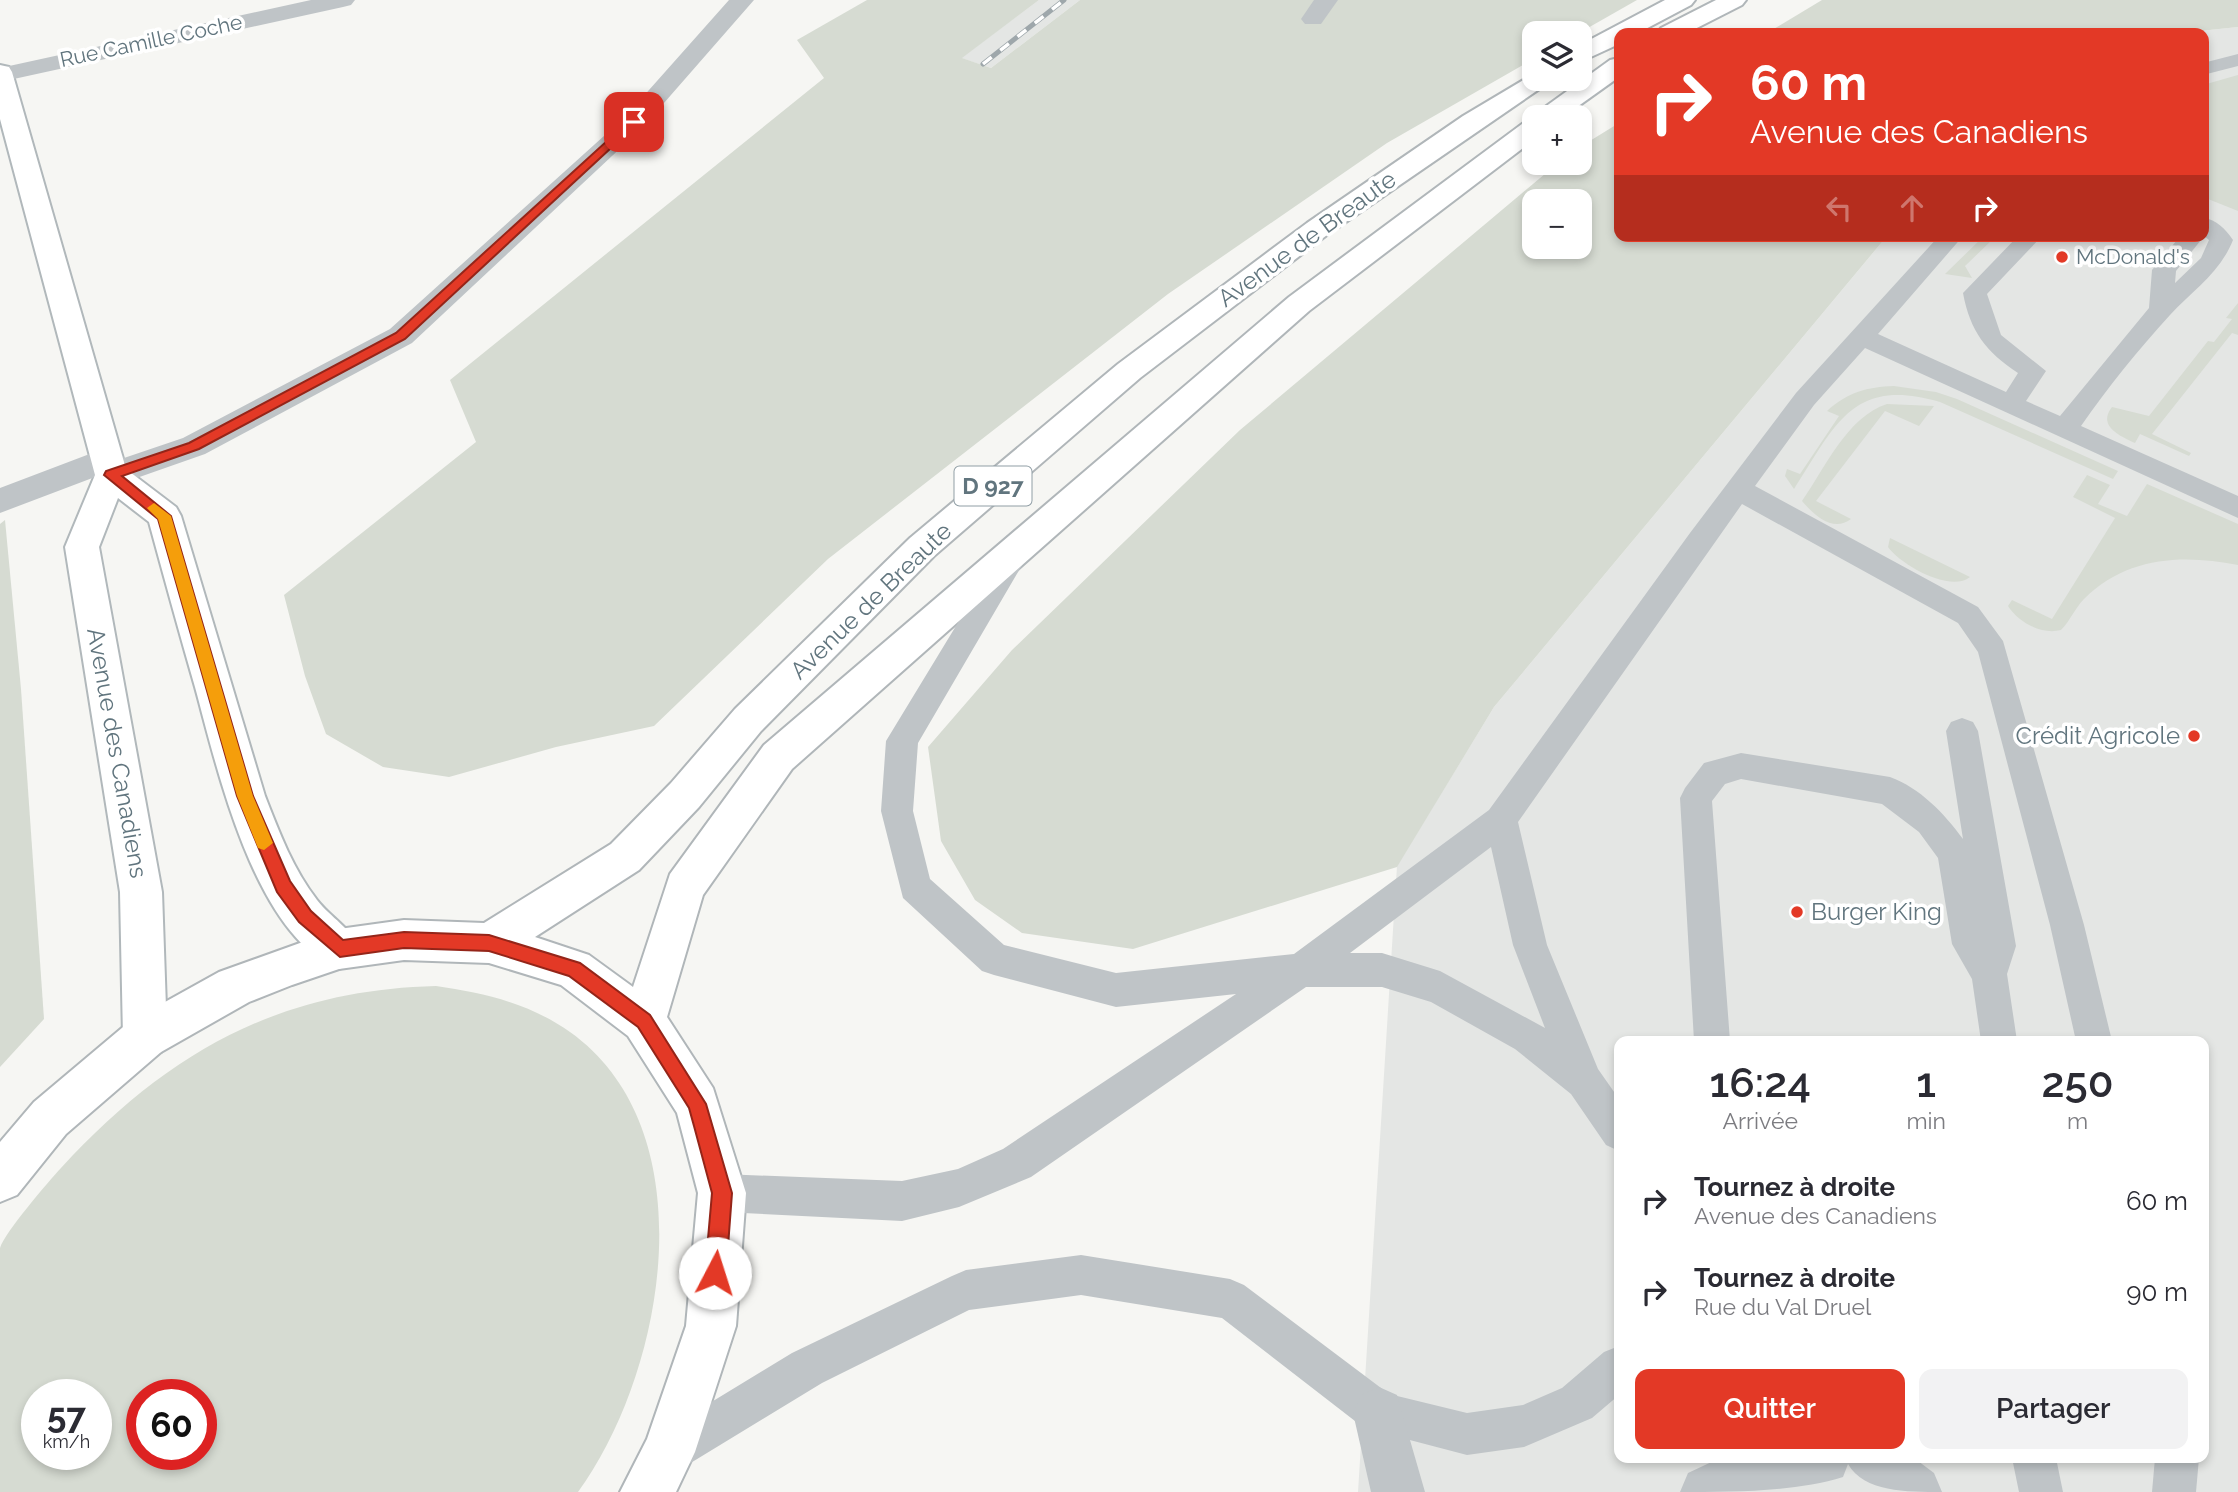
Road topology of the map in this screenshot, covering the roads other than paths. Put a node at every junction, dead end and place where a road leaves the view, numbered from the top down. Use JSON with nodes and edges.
{"nodes":[{"id":1,"x":343,"y":0,"type":"edge"},
{"id":2,"x":742,"y":0,"type":"edge"},
{"id":3,"x":1683,"y":0,"type":"edge"},
{"id":4,"x":1734,"y":0,"type":"edge"},
{"id":5,"x":1631,"y":28,"type":"edge"},
{"id":6,"x":1679,"y":28,"type":"edge"},
{"id":7,"x":1614,"y":37,"type":"edge"},
{"id":8,"x":1592,"y":49,"type":"edge"},
{"id":9,"x":2238,"y":60,"type":"edge"},
{"id":10,"x":2209,"y":67,"type":"edge"},
{"id":11,"x":1614,"y":69,"type":"edge"},
{"id":12,"x":0,"y":73,"type":"edge"},
{"id":13,"x":1522,"y":91,"type":"edge"},
{"id":14,"x":1564,"y":105,"type":"edge"},
{"id":15,"x":1522,"y":136,"type":"edge"},
{"id":16,"x":2209,"y":228,"type":"edge"},
{"id":17,"x":1947,"y":242,"type":"edge"},
{"id":18,"x":2026,"y":242,"type":"edge"},
{"id":19,"x":2187,"y":242,"type":"edge"},
{"id":20,"x":2161,"y":309,"type":"junction"},
{"id":21,"x":1861,"y":336,"type":"junction"},
{"id":22,"x":2010,"y":405,"type":"junction"},
{"id":23,"x":2064,"y":430,"type":"junction"},
{"id":24,"x":110,"y":467,"type":"junction"},
{"id":25,"x":1739,"y":489,"type":"junction"},
{"id":26,"x":0,"y":501,"type":"edge"},
{"id":27,"x":2238,"y":508,"type":"edge"},
{"id":28,"x":1020,"y":545,"type":"junction"},
{"id":29,"x":1962,"y":732,"type":"dead end"},
{"id":30,"x":1502,"y":820,"type":"junction"},
{"id":31,"x":489,"y":943,"type":"junction"},
{"id":32,"x":340,"y":949,"type":"junction"},
{"id":33,"x":1301,"y":970,"type":"junction"},
{"id":34,"x":1989,"y":974,"type":"junction"},
{"id":35,"x":644,"y":1021,"type":"junction"},
{"id":36,"x":1712,"y":1036,"type":"edge"},
{"id":37,"x":1998,"y":1036,"type":"edge"},
{"id":38,"x":2093,"y":1036,"type":"edge"},
{"id":39,"x":145,"y":1037,"type":"junction"},
{"id":40,"x":1584,"y":1081,"type":"junction"},
{"id":41,"x":1614,"y":1125,"type":"edge"},
{"id":42,"x":0,"y":1178,"type":"edge"},
{"id":43,"x":722,"y":1193,"type":"junction"},
{"id":44,"x":1614,"y":1371,"type":"edge"},
{"id":45,"x":1379,"y":1413,"type":"junction"},
{"id":46,"x":1767,"y":1463,"type":"edge"},
{"id":47,"x":1878,"y":1463,"type":"edge"},
{"id":48,"x":2035,"y":1463,"type":"edge"},
{"id":49,"x":2177,"y":1463,"type":"edge"},
{"id":50,"x":658,"y":1472,"type":"edge"},
{"id":51,"x":1398,"y":1492,"type":"edge"},
{"id":52,"x":1707,"y":1492,"type":"edge"},
{"id":53,"x":1915,"y":1492,"type":"edge"},
{"id":54,"x":2041,"y":1492,"type":"edge"},
{"id":55,"x":2174,"y":1492,"type":"edge"}],
"edges":[{"from":1,"to":12,"type":"street","name":"Rue Camille Coche"},
{"from":2,"to":24,"type":"street"},
{"from":3,"to":5,"type":"main road"},
{"from":4,"to":6,"type":"main road"},
{"from":7,"to":8,"type":"main road"},
{"from":9,"to":10,"type":"lane"},
{"from":11,"to":14,"type":"main road"},
{"from":12,"to":24,"type":"main road"},
{"from":13,"to":31,"type":"main road","name":"Avenue de Breaute","number":"D 927"},
{"from":15,"to":28,"type":"main road","name":"Avenue de Breaute","number":"D 927"},
{"from":16,"to":20,"type":"lane"},
{"from":17,"to":21,"type":"lane"},
{"from":18,"to":22,"type":"lane"},
{"from":19,"to":20,"type":"lane"},
{"from":20,"to":23,"type":"lane"},
{"from":21,"to":22,"type":"lane"},
{"from":21,"to":25,"type":"lane"},
{"from":22,"to":23,"type":"lane"},
{"from":23,"to":27,"type":"lane"},
{"from":24,"to":26,"type":"street"},
{"from":24,"to":32,"type":"main road"},
{"from":24,"to":39,"type":"main road","name":"Avenue des Canadiens"},
{"from":25,"to":30,"type":"lane"},
{"from":25,"to":38,"type":"lane"},
{"from":28,"to":33,"type":"lane"},
{"from":28,"to":35,"type":"main road","name":"Avenue de Breaute","number":"D 927"},
{"from":29,"to":34,"type":"lane"},
{"from":30,"to":33,"type":"lane"},
{"from":30,"to":40,"type":"lane"},
{"from":31,"to":32,"type":"main road"},
{"from":31,"to":35,"type":"main road"},
{"from":32,"to":39,"type":"main road"},
{"from":33,"to":40,"type":"lane"},
{"from":33,"to":43,"type":"lane"},
{"from":34,"to":36,"type":"lane"},
{"from":34,"to":37,"type":"lane"},
{"from":35,"to":43,"type":"main road"},
{"from":39,"to":42,"type":"main road"},
{"from":40,"to":41,"type":"lane"},
{"from":43,"to":50,"type":"main road"},
{"from":44,"to":45,"type":"lane"},
{"from":45,"to":50,"type":"lane"},
{"from":45,"to":51,"type":"street"},
{"from":46,"to":52,"type":"street"},
{"from":47,"to":53,"type":"street"},
{"from":48,"to":54,"type":"lane"},
{"from":49,"to":55,"type":"lane"}]}
